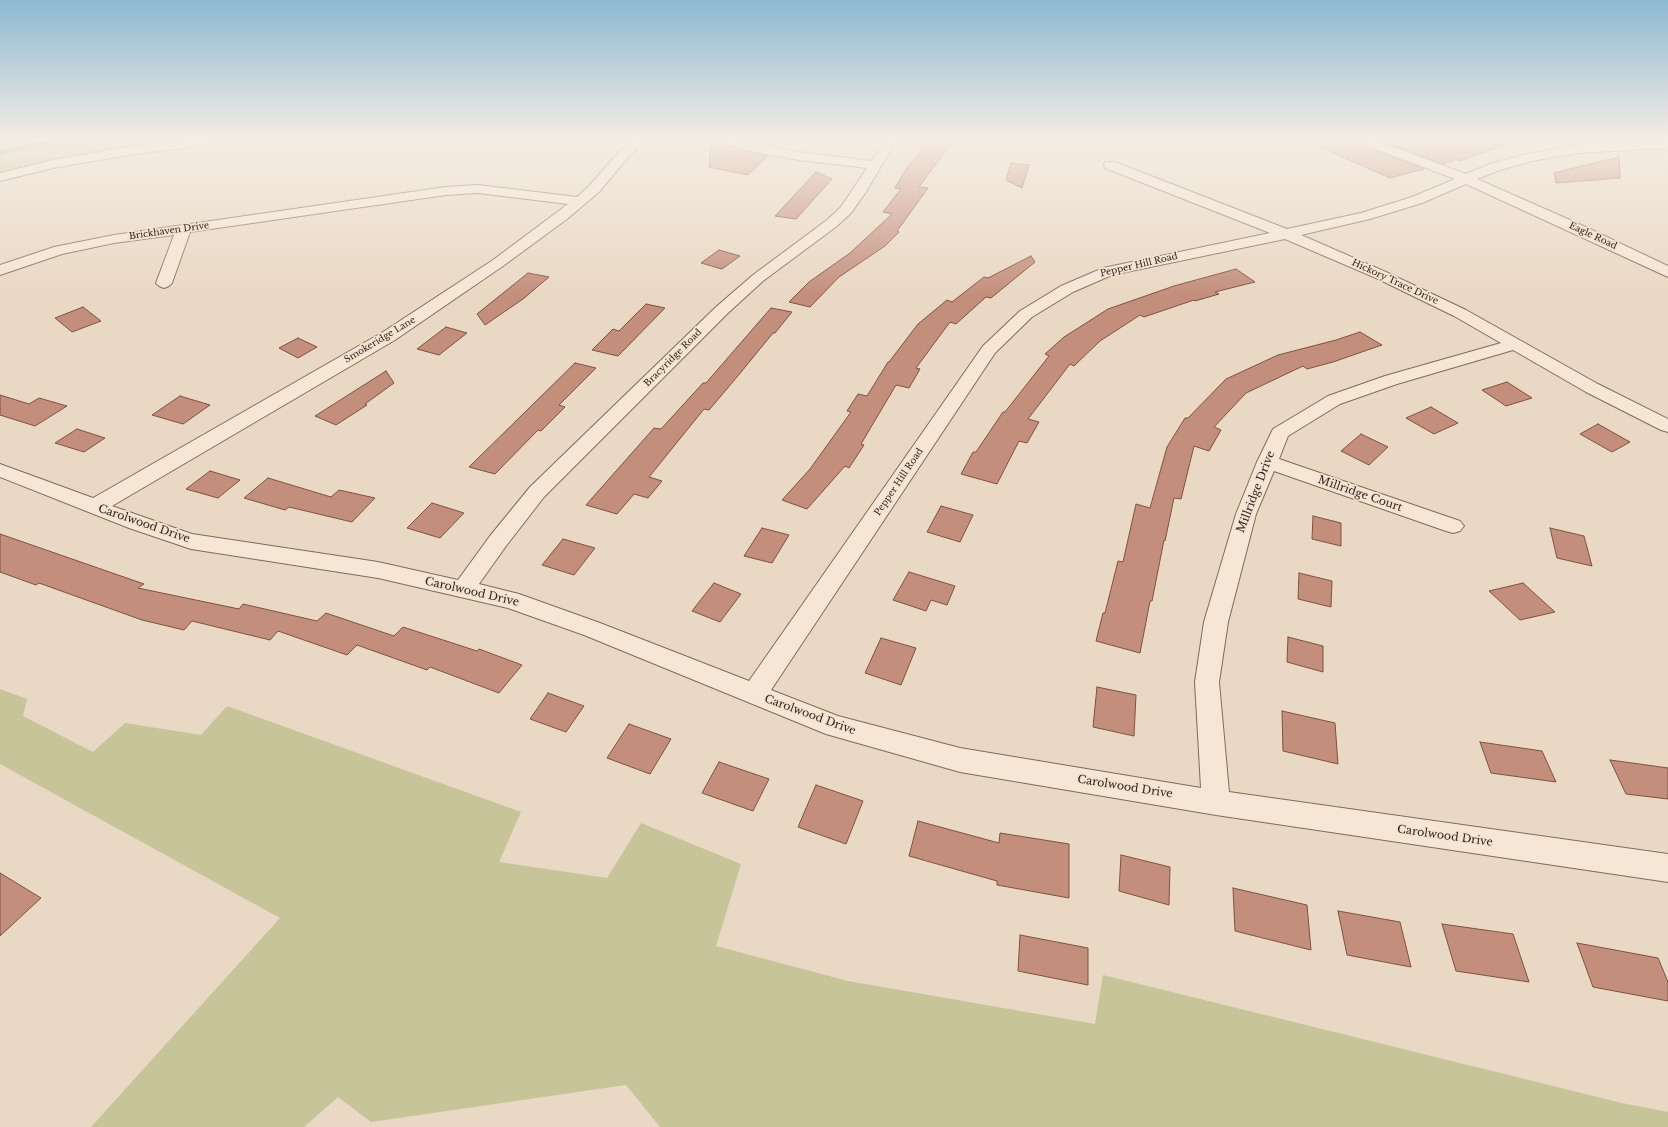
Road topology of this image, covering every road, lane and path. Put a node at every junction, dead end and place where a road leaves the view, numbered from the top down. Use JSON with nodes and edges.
{"nodes":[{"id":1,"x":442,"y":192,"type":"edge"},
{"id":2,"x":498,"y":192,"type":"edge"},
{"id":3,"x":591,"y":192,"type":"edge"},
{"id":4,"x":860,"y":192,"type":"edge"},
{"id":5,"x":1178,"y":192,"type":"edge"},
{"id":6,"x":1437,"y":192,"type":"edge"},
{"id":7,"x":1494,"y":192,"type":"edge"},
{"id":8,"x":580,"y":201,"type":"junction"},
{"id":9,"x":184,"y":228,"type":"junction"},
{"id":10,"x":1286,"y":234,"type":"junction"},
{"id":11,"x":0,"y":270,"type":"edge"},
{"id":12,"x":1668,"y":272,"type":"edge"},
{"id":13,"x":164,"y":283,"type":"dead end"},
{"id":14,"x":1516,"y":344,"type":"junction"},
{"id":15,"x":1668,"y":426,"type":"edge"},
{"id":16,"x":1267,"y":462,"type":"junction"},
{"id":17,"x":0,"y":470,"type":"edge"},
{"id":18,"x":94,"y":508,"type":"junction"},
{"id":19,"x":1453,"y":526,"type":"dead end"},
{"id":20,"x":463,"y":590,"type":"junction"},
{"id":21,"x":754,"y":694,"type":"junction"},
{"id":22,"x":1216,"y":803,"type":"junction"},
{"id":23,"x":1668,"y":868,"type":"edge"}],
"edges":[{"from":1,"to":9,"type":"street","name":"Brickhaven Drive"},
{"from":2,"to":8,"type":"street","name":"Brickhaven Drive"},
{"from":3,"to":8,"type":"street","name":"Smokeridge Lane"},
{"from":4,"to":20,"type":"street","name":"Bracyridge Road"},
{"from":5,"to":10,"type":"street","name":"Hickory Trace Drive"},
{"from":6,"to":10,"type":"street","name":"Pepper Hill Road"},
{"from":7,"to":12,"type":"street","name":"Eagle Road"},
{"from":8,"to":18,"type":"street","name":"Smokeridge Lane"},
{"from":9,"to":11,"type":"street","name":"Brickhaven Drive"},
{"from":9,"to":13,"type":"street"},
{"from":10,"to":14,"type":"street","name":"Hickory Trace Drive"},
{"from":10,"to":21,"type":"street","name":"Pepper Hill Road"},
{"from":14,"to":15,"type":"street","name":"Hickory Trace Drive"},
{"from":14,"to":16,"type":"street","name":"Millridge Drive"},
{"from":16,"to":19,"type":"street","name":"Millridge Court"},
{"from":16,"to":22,"type":"street","name":"Millridge Drive"},
{"from":17,"to":18,"type":"street","name":"Carolwood Drive"},
{"from":18,"to":20,"type":"street","name":"Carolwood Drive"},
{"from":20,"to":21,"type":"street","name":"Carolwood Drive"},
{"from":21,"to":22,"type":"street","name":"Carolwood Drive"},
{"from":22,"to":23,"type":"street","name":"Carolwood Drive"}]}
